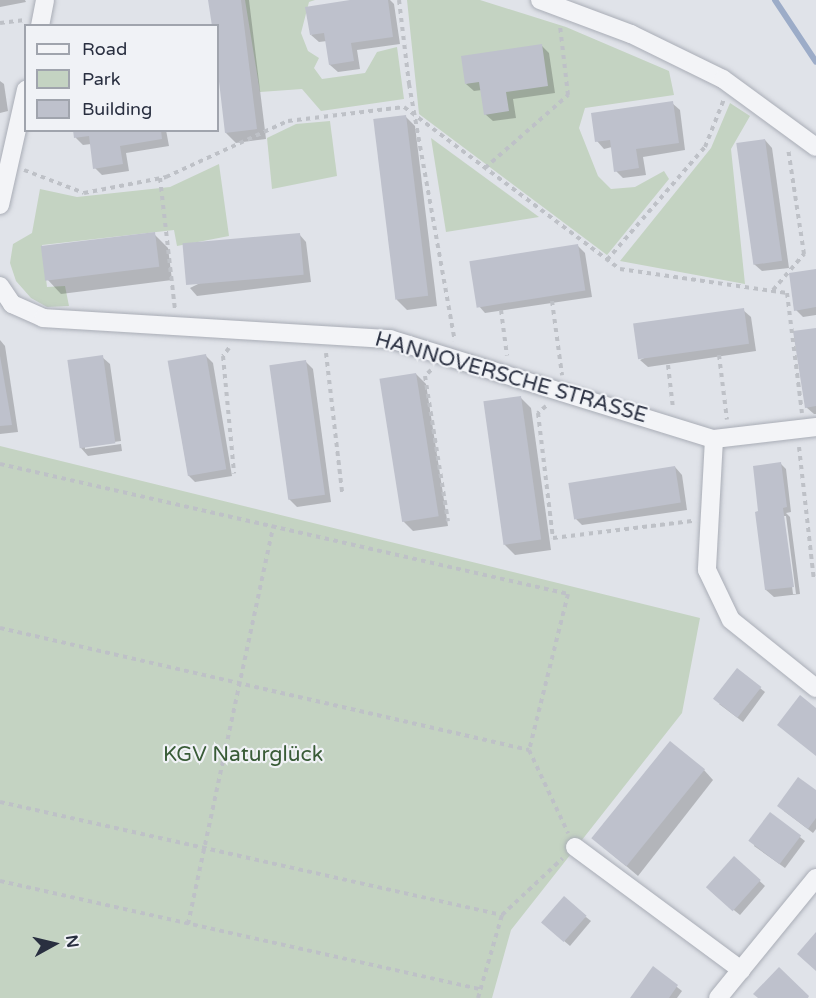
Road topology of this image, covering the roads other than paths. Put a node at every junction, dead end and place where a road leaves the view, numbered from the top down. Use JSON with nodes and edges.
{"nodes":[{"id":1,"x":45,"y":0,"type":"edge"},
{"id":2,"x":549,"y":2,"type":"edge"},
{"id":3,"x":40,"y":24,"type":"edge"},
{"id":4,"x":24,"y":99,"type":"edge"},
{"id":5,"x":816,"y":147,"type":"edge"},
{"id":6,"x":0,"y":205,"type":"edge"},
{"id":7,"x":0,"y":286,"type":"edge"},
{"id":8,"x":806,"y":428,"type":"edge"},
{"id":9,"x":722,"y":438,"type":"junction"},
{"id":10,"x":816,"y":688,"type":"edge"},
{"id":11,"x":575,"y":847,"type":"road end"},
{"id":12,"x":816,"y":878,"type":"edge"},
{"id":13,"x":741,"y":970,"type":"junction"},
{"id":14,"x":718,"y":998,"type":"edge"}],
"edges":[{"from":1,"to":3,"type":"street"},
{"from":2,"to":5,"type":"street"},
{"from":4,"to":6,"type":"street"},
{"from":7,"to":9,"type":"street","name":"HANNOVERSCHE STRASSE"},
{"from":8,"to":9,"type":"street","name":"HANNOVERSCHE STRASSE"},
{"from":9,"to":10,"type":"street"},
{"from":11,"to":13,"type":"street"},
{"from":12,"to":13,"type":"street"},
{"from":13,"to":14,"type":"street"}]}
